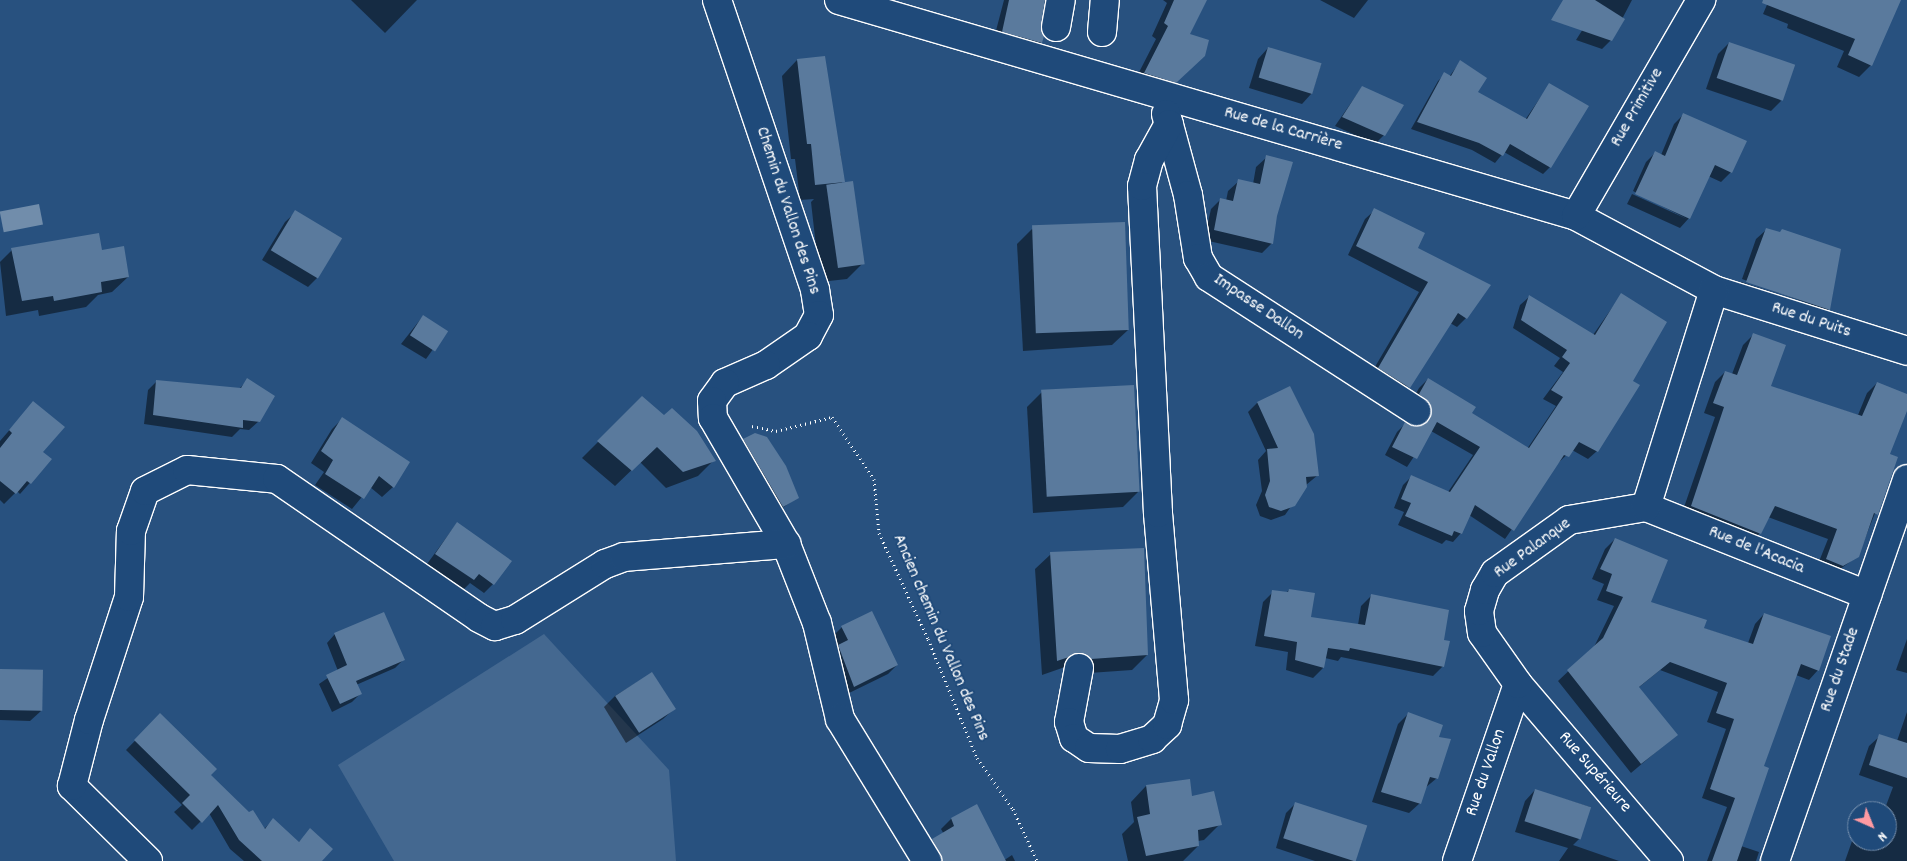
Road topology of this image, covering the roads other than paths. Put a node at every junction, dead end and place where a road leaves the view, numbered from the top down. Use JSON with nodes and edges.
{"nodes":[{"id":1,"x":717,"y":0,"type":"edge"},
{"id":2,"x":839,"y":0,"type":"edge"},
{"id":3,"x":1061,"y":0,"type":"edge"},
{"id":4,"x":1105,"y":0,"type":"edge"},
{"id":5,"x":1701,"y":0,"type":"edge"},
{"id":6,"x":1056,"y":27,"type":"dead end"},
{"id":7,"x":1102,"y":32,"type":"dead end"},
{"id":8,"x":1160,"y":94,"type":"junction"},
{"id":9,"x":1169,"y":124,"type":"junction"},
{"id":10,"x":1576,"y":216,"type":"junction"},
{"id":11,"x":1714,"y":290,"type":"junction"},
{"id":12,"x":1907,"y":351,"type":"edge"},
{"id":13,"x":1416,"y":411,"type":"dead end"},
{"id":14,"x":1907,"y":479,"type":"edge"},
{"id":15,"x":1646,"y":506,"type":"junction"},
{"id":16,"x":786,"y":544,"type":"junction"},
{"id":17,"x":1867,"y":595,"type":"junction"},
{"id":18,"x":1079,"y":668,"type":"dead end"},
{"id":19,"x":1518,"y":684,"type":"junction"},
{"id":20,"x":148,"y":861,"type":"edge"},
{"id":21,"x":927,"y":861,"type":"edge"},
{"id":22,"x":1456,"y":861,"type":"edge"},
{"id":23,"x":1669,"y":861,"type":"edge"},
{"id":24,"x":1775,"y":861,"type":"edge"}],
"edges":[{"from":1,"to":16,"type":"street","name":"Chemin du Vallon des Pins"},
{"from":2,"to":8,"type":"street","name":"Rue de la Carrière"},
{"from":3,"to":6,"type":"street"},
{"from":4,"to":7,"type":"street"},
{"from":5,"to":10,"type":"street","name":"Rue Primitive"},
{"from":8,"to":9,"type":"street","name":"Impasse Dallon"},
{"from":8,"to":10,"type":"street","name":"Rue de la Carrière"},
{"from":9,"to":13,"type":"street","name":"Impasse Dallon"},
{"from":9,"to":18,"type":"street"},
{"from":10,"to":11,"type":"street","name":"Rue de la Carrière"},
{"from":11,"to":12,"type":"street","name":"Rue du Puits"},
{"from":11,"to":15,"type":"street"},
{"from":14,"to":17,"type":"street","name":"Rue du Stade"},
{"from":15,"to":17,"type":"street","name":"Rue de l'Acacia"},
{"from":15,"to":19,"type":"street","name":"Rue Palanque"},
{"from":16,"to":20,"type":"street"},
{"from":16,"to":21,"type":"street","name":"Chemin du Vallon des Pins"},
{"from":17,"to":24,"type":"street","name":"Rue du Stade"},
{"from":19,"to":22,"type":"street","name":"Rue du Vallon"},
{"from":19,"to":23,"type":"street","name":"Rue Supérieure"}]}
